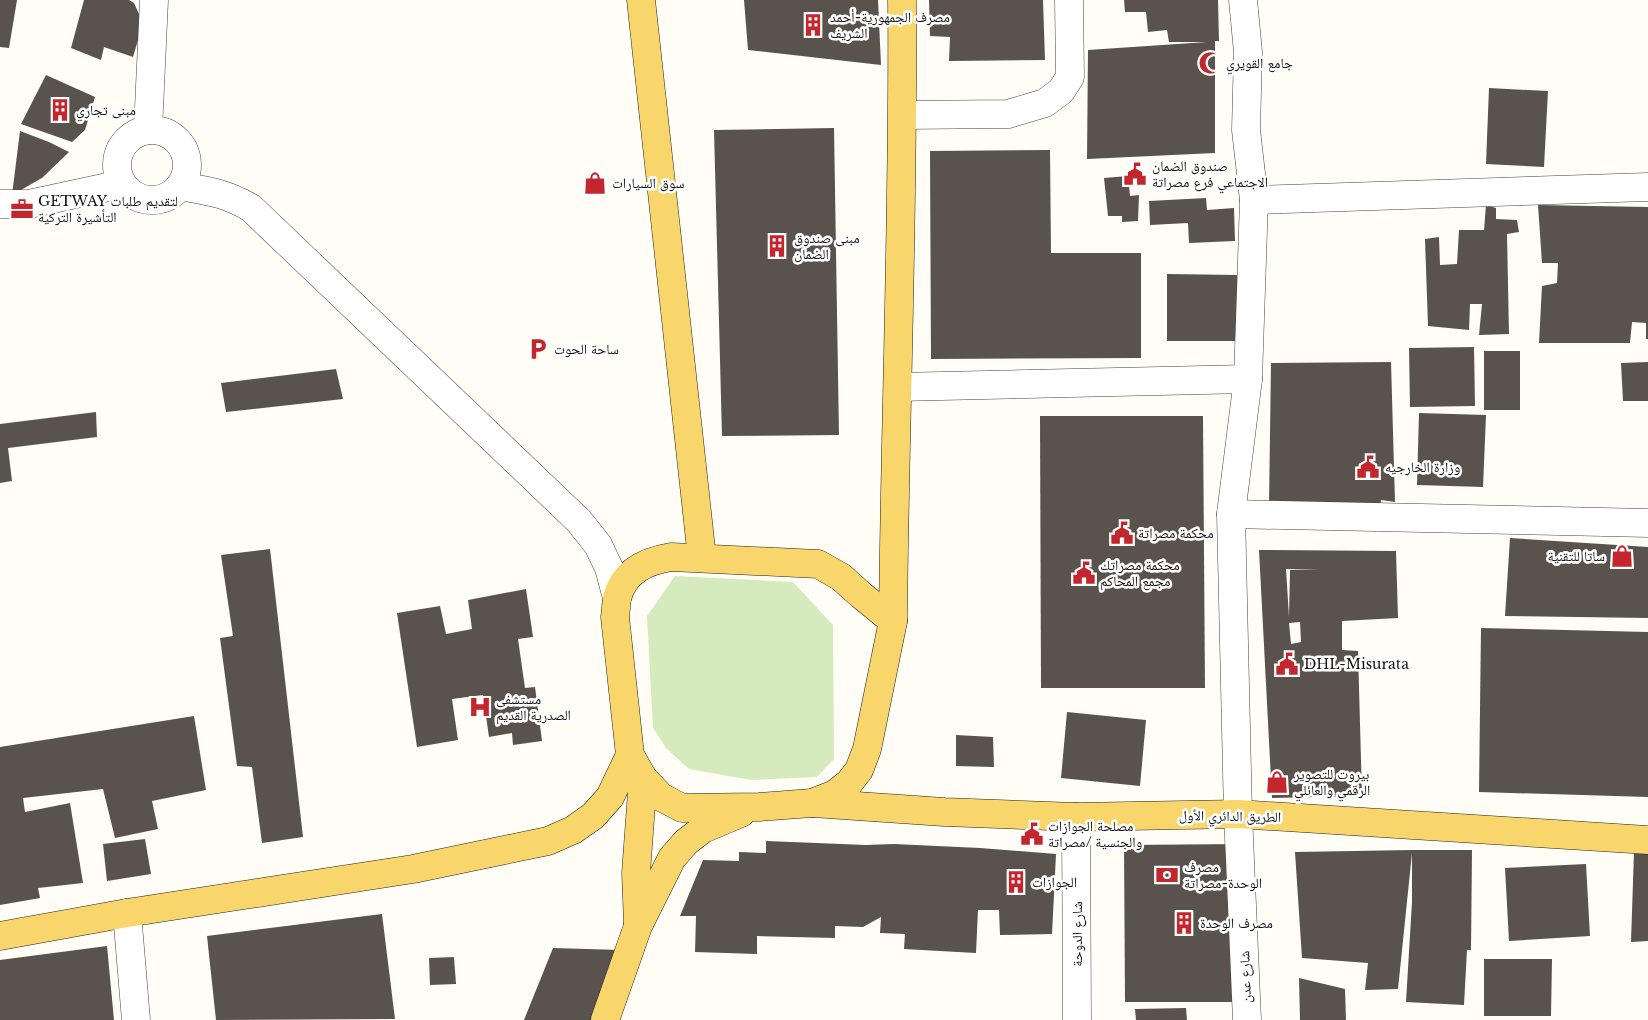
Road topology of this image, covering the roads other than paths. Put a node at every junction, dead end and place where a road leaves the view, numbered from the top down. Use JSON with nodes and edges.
{"nodes":[{"id":1,"x":154,"y":0,"type":"edge"},
{"id":2,"x":641,"y":0,"type":"edge"},
{"id":3,"x":902,"y":0,"type":"edge"},
{"id":4,"x":1069,"y":0,"type":"edge"},
{"id":5,"x":1243,"y":0,"type":"edge"},
{"id":6,"x":903,"y":116,"type":"junction"},
{"id":7,"x":148,"y":130,"type":"junction"},
{"id":8,"x":122,"y":184,"type":"junction"},
{"id":9,"x":180,"y":186,"type":"junction"},
{"id":10,"x":1648,"y":187,"type":"edge"},
{"id":11,"x":1254,"y":200,"type":"junction"},
{"id":12,"x":0,"y":204,"type":"edge"},
{"id":13,"x":1248,"y":379,"type":"junction"},
{"id":14,"x":898,"y":387,"type":"junction"},
{"id":15,"x":1231,"y":514,"type":"junction"},
{"id":16,"x":1648,"y":524,"type":"edge"},
{"id":17,"x":702,"y":558,"type":"junction"},
{"id":18,"x":617,"y":598,"type":"junction"},
{"id":19,"x":894,"y":621,"type":"junction"},
{"id":20,"x":636,"y":767,"type":"junction"},
{"id":21,"x":812,"y":803,"type":"junction"},
{"id":22,"x":760,"y":807,"type":"junction"},
{"id":23,"x":1238,"y":814,"type":"junction"},
{"id":24,"x":1076,"y":817,"type":"junction"},
{"id":25,"x":1648,"y":840,"type":"edge"},
{"id":26,"x":126,"y":913,"type":"junction"},
{"id":27,"x":638,"y":926,"type":"junction"},
{"id":28,"x":0,"y":936,"type":"edge"},
{"id":29,"x":136,"y":1020,"type":"edge"},
{"id":30,"x":605,"y":1020,"type":"edge"},
{"id":31,"x":1077,"y":1020,"type":"edge"},
{"id":32,"x":1247,"y":1020,"type":"edge"}],
"edges":[{"from":1,"to":7,"type":"street"},
{"from":2,"to":17,"type":"main road"},
{"from":3,"to":6,"type":"main road"},
{"from":4,"to":6,"type":"street"},
{"from":5,"to":11,"type":"street","name":"شارع عدن"},
{"from":6,"to":14,"type":"main road"},
{"from":7,"to":8,"type":"street"},
{"from":7,"to":9,"type":"street"},
{"from":8,"to":9,"type":"street"},
{"from":8,"to":12,"type":"street"},
{"from":9,"to":18,"type":"street"},
{"from":10,"to":11,"type":"street"},
{"from":11,"to":13,"type":"street","name":"شارع عدن"},
{"from":13,"to":14,"type":"street"},
{"from":13,"to":15,"type":"street","name":"شارع عدن"},
{"from":14,"to":19,"type":"main road"},
{"from":15,"to":16,"type":"street"},
{"from":15,"to":23,"type":"street","name":"شارع عدن"},
{"from":17,"to":18,"type":"main road"},
{"from":17,"to":19,"type":"main road"},
{"from":18,"to":20,"type":"main road"},
{"from":19,"to":21,"type":"main road"},
{"from":20,"to":22,"type":"main road"},
{"from":20,"to":26,"type":"main road"},
{"from":20,"to":27,"type":"main road"},
{"from":21,"to":22,"type":"main road"},
{"from":21,"to":24,"type":"main road","name":"الطريق الدائري الأول"},
{"from":22,"to":27,"type":"main road"},
{"from":23,"to":24,"type":"main road","name":"الطريق الدائري الأول"},
{"from":23,"to":25,"type":"main road","name":"الطريق الدائري الأول"},
{"from":23,"to":32,"type":"street","name":"شارع عدن"},
{"from":24,"to":31,"type":"street","name":"شارع الدوحة"},
{"from":26,"to":28,"type":"main road"},
{"from":26,"to":29,"type":"street"},
{"from":27,"to":30,"type":"main road"}]}
